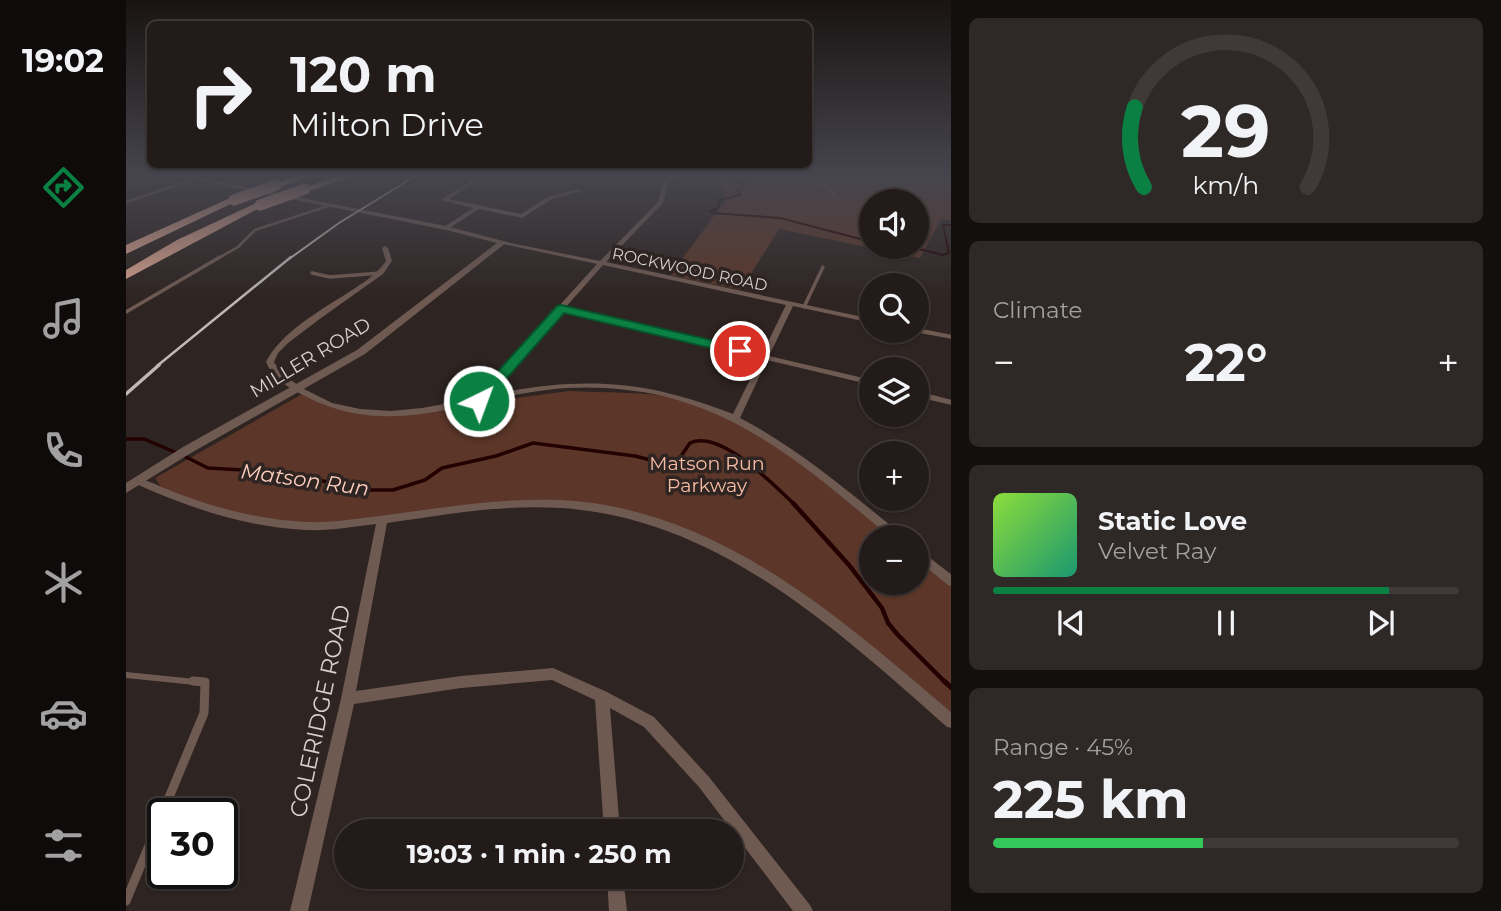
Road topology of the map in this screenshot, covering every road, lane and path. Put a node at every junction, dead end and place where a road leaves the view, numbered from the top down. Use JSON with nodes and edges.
{"nodes":[{"id":1,"x":196,"y":218,"type":"edge"},
{"id":2,"x":234,"y":218,"type":"edge"},
{"id":3,"x":291,"y":218,"type":"edge"},
{"id":4,"x":394,"y":218,"type":"edge"},
{"id":5,"x":463,"y":218,"type":"edge"},
{"id":6,"x":646,"y":218,"type":"edge"},
{"id":7,"x":446,"y":228,"type":"junction"},
{"id":8,"x":503,"y":242,"type":"junction"},
{"id":9,"x":385,"y":248,"type":"dead end"},
{"id":10,"x":126,"y":250,"type":"edge"},
{"id":11,"x":601,"y":264,"type":"junction"},
{"id":12,"x":823,"y":267,"type":"dead end"},
{"id":13,"x":312,"y":273,"type":"dead end"},
{"id":14,"x":381,"y":274,"type":"junction"},
{"id":15,"x":126,"y":275,"type":"edge"},
{"id":16,"x":790,"y":304,"type":"junction"},
{"id":17,"x":804,"y":307,"type":"junction"},
{"id":18,"x":561,"y":309,"type":"junction"},
{"id":19,"x":126,"y":312,"type":"edge"},
{"id":20,"x":859,"y":318,"type":"edge"},
{"id":21,"x":929,"y":332,"type":"edge"},
{"id":22,"x":951,"y":337,"type":"edge"},
{"id":23,"x":765,"y":357,"type":"junction"},
{"id":24,"x":859,"y":380,"type":"edge"},
{"id":25,"x":296,"y":389,"type":"junction"},
{"id":26,"x":929,"y":397,"type":"edge"},
{"id":27,"x":479,"y":401,"type":"junction"},
{"id":28,"x":951,"y":403,"type":"edge"},
{"id":29,"x":736,"y":417,"type":"junction"},
{"id":30,"x":187,"y":450,"type":"joint"},
{"id":31,"x":172,"y":459,"type":"joint"},
{"id":32,"x":132,"y":485,"type":"edge"},
{"id":33,"x":382,"y":519,"type":"junction"},
{"id":34,"x":882,"y":525,"type":"edge"},
{"id":35,"x":929,"y":564,"type":"edge"},
{"id":36,"x":951,"y":582,"type":"edge"},
{"id":37,"x":126,"y":675,"type":"edge"},
{"id":38,"x":602,"y":696,"type":"junction"},
{"id":39,"x":348,"y":698,"type":"junction"},
{"id":40,"x":951,"y":722,"type":"edge"},
{"id":41,"x":611,"y":819,"type":"edge"},
{"id":42,"x":616,"y":889,"type":"edge"},
{"id":43,"x":126,"y":901,"type":"edge"},
{"id":44,"x":299,"y":911,"type":"edge"},
{"id":45,"x":618,"y":911,"type":"edge"},
{"id":46,"x":804,"y":911,"type":"edge"}],
"edges":[{"from":1,"to":10,"type":"highway","bridge":true},
{"from":2,"to":15,"type":"highway","bridge":true},
{"from":3,"to":19,"type":"lane"},
{"from":4,"to":7,"type":"street"},
{"from":5,"to":7,"type":"street"},
{"from":6,"to":11,"type":"street"},
{"from":7,"to":8,"type":"street"},
{"from":8,"to":11,"type":"street","name":"ROCKWOOD ROAD"},
{"from":8,"to":25,"type":"street","name":"MILLER ROAD"},
{"from":9,"to":14,"type":"street"},
{"from":11,"to":16,"type":"street","name":"ROCKWOOD ROAD"},
{"from":11,"to":18,"type":"street"},
{"from":12,"to":17,"type":"lane"},
{"from":13,"to":14,"type":"lane"},
{"from":14,"to":25,"type":"street"},
{"from":16,"to":17,"type":"street","name":"ROCKWOOD ROAD"},
{"from":16,"to":23,"type":"street"},
{"from":17,"to":20,"type":"street","name":"ROCKWOOD ROAD"},
{"from":18,"to":23,"type":"street"},
{"from":18,"to":27,"type":"street"},
{"from":21,"to":22,"type":"street"},
{"from":23,"to":24,"type":"street"},
{"from":23,"to":29,"type":"street"},
{"from":25,"to":27,"type":"street"},
{"from":25,"to":30,"type":"street","name":"MILLER ROAD"},
{"from":26,"to":28,"type":"street"},
{"from":27,"to":29,"type":"street"},
{"from":29,"to":34,"type":"street"},
{"from":30,"to":31,"type":"street","name":"MILLER ROAD"},
{"from":31,"to":32,"type":"street","name":"MILLER ROAD"},
{"from":32,"to":33,"type":"street"},
{"from":33,"to":39,"type":"street","name":"COLERIDGE ROAD"},
{"from":33,"to":40,"type":"street"},
{"from":35,"to":36,"type":"street"},
{"from":37,"to":43,"type":"lane"},
{"from":38,"to":39,"type":"street"},
{"from":38,"to":41,"type":"street"},
{"from":38,"to":46,"type":"street"},
{"from":39,"to":44,"type":"street","name":"COLERIDGE ROAD"},
{"from":42,"to":45,"type":"street"}]}
